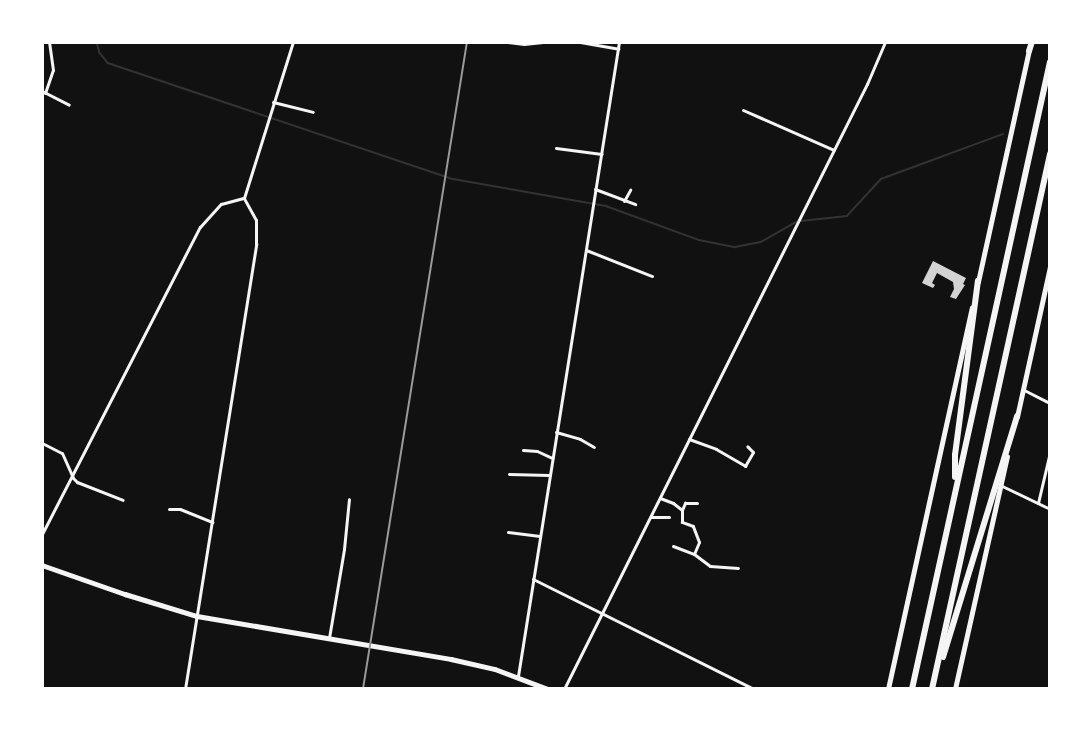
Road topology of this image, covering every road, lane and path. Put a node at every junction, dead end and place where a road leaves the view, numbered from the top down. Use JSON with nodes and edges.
{"nodes":[{"id":1,"x":49,"y":42,"type":"edge"},
{"id":2,"x":292,"y":42,"type":"edge"},
{"id":3,"x":507,"y":42,"type":"edge"},
{"id":4,"x":543,"y":42,"type":"edge"},
{"id":5,"x":580,"y":42,"type":"edge"},
{"id":6,"x":619,"y":42,"type":"edge"},
{"id":7,"x":885,"y":42,"type":"edge"},
{"id":8,"x":1032,"y":42,"type":"edge"},
{"id":9,"x":618,"y":49,"type":"junction"},
{"id":10,"x":1029,"y":51,"type":"joint"},
{"id":11,"x":1050,"y":62,"type":"edge"},
{"id":12,"x":44,"y":92,"type":"edge"},
{"id":13,"x":273,"y":102,"type":"junction"},
{"id":14,"x":69,"y":105,"type":"dead end"},
{"id":15,"x":743,"y":110,"type":"dead end"},
{"id":16,"x":313,"y":112,"type":"dead end"},
{"id":17,"x":556,"y":148,"type":"dead end"},
{"id":18,"x":834,"y":150,"type":"junction"},
{"id":19,"x":602,"y":154,"type":"junction"},
{"id":20,"x":1050,"y":154,"type":"edge"},
{"id":21,"x":596,"y":189,"type":"junction"},
{"id":22,"x":630,"y":190,"type":"dead end"},
{"id":23,"x":243,"y":198,"type":"junction"},
{"id":24,"x":624,"y":201,"type":"junction"},
{"id":25,"x":634,"y":204,"type":"dead end"},
{"id":26,"x":586,"y":250,"type":"junction"},
{"id":27,"x":1050,"y":267,"type":"edge"},
{"id":28,"x":652,"y":276,"type":"dead end"},
{"id":29,"x":978,"y":281,"type":"junction"},
{"id":30,"x":1024,"y":390,"type":"junction"},
{"id":31,"x":1050,"y":403,"type":"edge"},
{"id":32,"x":1017,"y":416,"type":"junction"},
{"id":33,"x":556,"y":432,"type":"junction"},
{"id":34,"x":690,"y":439,"type":"junction"},
{"id":35,"x":42,"y":443,"type":"edge"},
{"id":36,"x":747,"y":446,"type":"dead end"},
{"id":37,"x":594,"y":447,"type":"dead end"},
{"id":38,"x":523,"y":450,"type":"dead end"},
{"id":39,"x":1050,"y":452,"type":"edge"},
{"id":40,"x":552,"y":458,"type":"junction"},
{"id":41,"x":72,"y":472,"type":"junction"},
{"id":42,"x":509,"y":474,"type":"dead end"},
{"id":43,"x":549,"y":475,"type":"junction"},
{"id":44,"x":1000,"y":485,"type":"junction"},
{"id":45,"x":955,"y":488,"type":"junction"},
{"id":46,"x":660,"y":498,"type":"junction"},
{"id":47,"x":349,"y":499,"type":"dead end"},
{"id":48,"x":123,"y":500,"type":"dead end"},
{"id":49,"x":697,"y":503,"type":"dead end"},
{"id":50,"x":1038,"y":503,"type":"junction"},
{"id":51,"x":169,"y":509,"type":"dead end"},
{"id":52,"x":1050,"y":509,"type":"edge"},
{"id":53,"x":682,"y":510,"type":"junction"},
{"id":54,"x":651,"y":517,"type":"junction"},
{"id":55,"x":669,"y":517,"type":"dead end"},
{"id":56,"x":212,"y":522,"type":"junction"},
{"id":57,"x":508,"y":532,"type":"dead end"},
{"id":58,"x":42,"y":534,"type":"edge"},
{"id":59,"x":540,"y":536,"type":"junction"},
{"id":60,"x":673,"y":546,"type":"dead end"},
{"id":61,"x":694,"y":554,"type":"junction"},
{"id":62,"x":42,"y":565,"type":"edge"},
{"id":63,"x":738,"y":568,"type":"dead end"},
{"id":64,"x":533,"y":579,"type":"junction"},
{"id":65,"x":602,"y":614,"type":"junction"},
{"id":66,"x":197,"y":616,"type":"junction"},
{"id":67,"x":329,"y":639,"type":"junction"},
{"id":68,"x":518,"y":676,"type":"junction"},
{"id":69,"x":186,"y":689,"type":"edge"},
{"id":70,"x":548,"y":689,"type":"edge"},
{"id":71,"x":564,"y":689,"type":"edge"},
{"id":72,"x":754,"y":689,"type":"edge"},
{"id":73,"x":888,"y":689,"type":"edge"},
{"id":74,"x":912,"y":689,"type":"edge"},
{"id":75,"x":932,"y":689,"type":"edge"},
{"id":76,"x":955,"y":689,"type":"edge"}],
"edges":[{"from":1,"to":12,"type":"street"},
{"from":2,"to":13,"type":"street"},
{"from":3,"to":4,"type":"street"},
{"from":5,"to":9,"type":"street"},
{"from":6,"to":9,"type":"street"},
{"from":7,"to":18,"type":"street"},
{"from":8,"to":10,"type":"highway"},
{"from":9,"to":19,"type":"street"},
{"from":10,"to":29,"type":"main road"},
{"from":11,"to":45,"type":"highway"},
{"from":12,"to":14,"type":"street"},
{"from":13,"to":16,"type":"street"},
{"from":13,"to":23,"type":"street"},
{"from":15,"to":18,"type":"street"},
{"from":17,"to":19,"type":"street"},
{"from":18,"to":34,"type":"street"},
{"from":19,"to":21,"type":"street"},
{"from":20,"to":75,"type":"highway"},
{"from":21,"to":24,"type":"street"},
{"from":21,"to":26,"type":"street"},
{"from":22,"to":24,"type":"street"},
{"from":23,"to":41,"type":"street"},
{"from":23,"to":56,"type":"street"},
{"from":24,"to":25,"type":"street"},
{"from":26,"to":28,"type":"street"},
{"from":26,"to":33,"type":"street"},
{"from":27,"to":30,"type":"main road"},
{"from":29,"to":45,"type":"highway"},
{"from":29,"to":73,"type":"main road"},
{"from":30,"to":31,"type":"street"},
{"from":30,"to":32,"type":"main road"},
{"from":32,"to":44,"type":"main road"},
{"from":32,"to":75,"type":"highway"},
{"from":33,"to":37,"type":"street"},
{"from":33,"to":40,"type":"street"},
{"from":34,"to":36,"type":"street"},
{"from":34,"to":46,"type":"street"},
{"from":35,"to":41,"type":"street"},
{"from":38,"to":40,"type":"street"},
{"from":39,"to":50,"type":"street"},
{"from":40,"to":43,"type":"street"},
{"from":41,"to":48,"type":"street"},
{"from":41,"to":58,"type":"street"},
{"from":42,"to":43,"type":"street"},
{"from":43,"to":59,"type":"street"},
{"from":44,"to":50,"type":"street"},
{"from":44,"to":76,"type":"main road"},
{"from":45,"to":74,"type":"highway"},
{"from":46,"to":53,"type":"street"},
{"from":46,"to":54,"type":"street"},
{"from":47,"to":67,"type":"street"},
{"from":49,"to":53,"type":"street"},
{"from":50,"to":52,"type":"street"},
{"from":51,"to":56,"type":"street"},
{"from":53,"to":61,"type":"street"},
{"from":54,"to":55,"type":"street"},
{"from":54,"to":65,"type":"street"},
{"from":56,"to":66,"type":"street"},
{"from":57,"to":59,"type":"street"},
{"from":59,"to":64,"type":"street"},
{"from":60,"to":61,"type":"street"},
{"from":61,"to":63,"type":"street"},
{"from":62,"to":66,"type":"main road"},
{"from":64,"to":65,"type":"street"},
{"from":64,"to":68,"type":"street"},
{"from":65,"to":71,"type":"street"},
{"from":65,"to":72,"type":"street"},
{"from":66,"to":67,"type":"main road"},
{"from":66,"to":69,"type":"street"},
{"from":67,"to":68,"type":"main road"},
{"from":68,"to":70,"type":"main road"}]}
